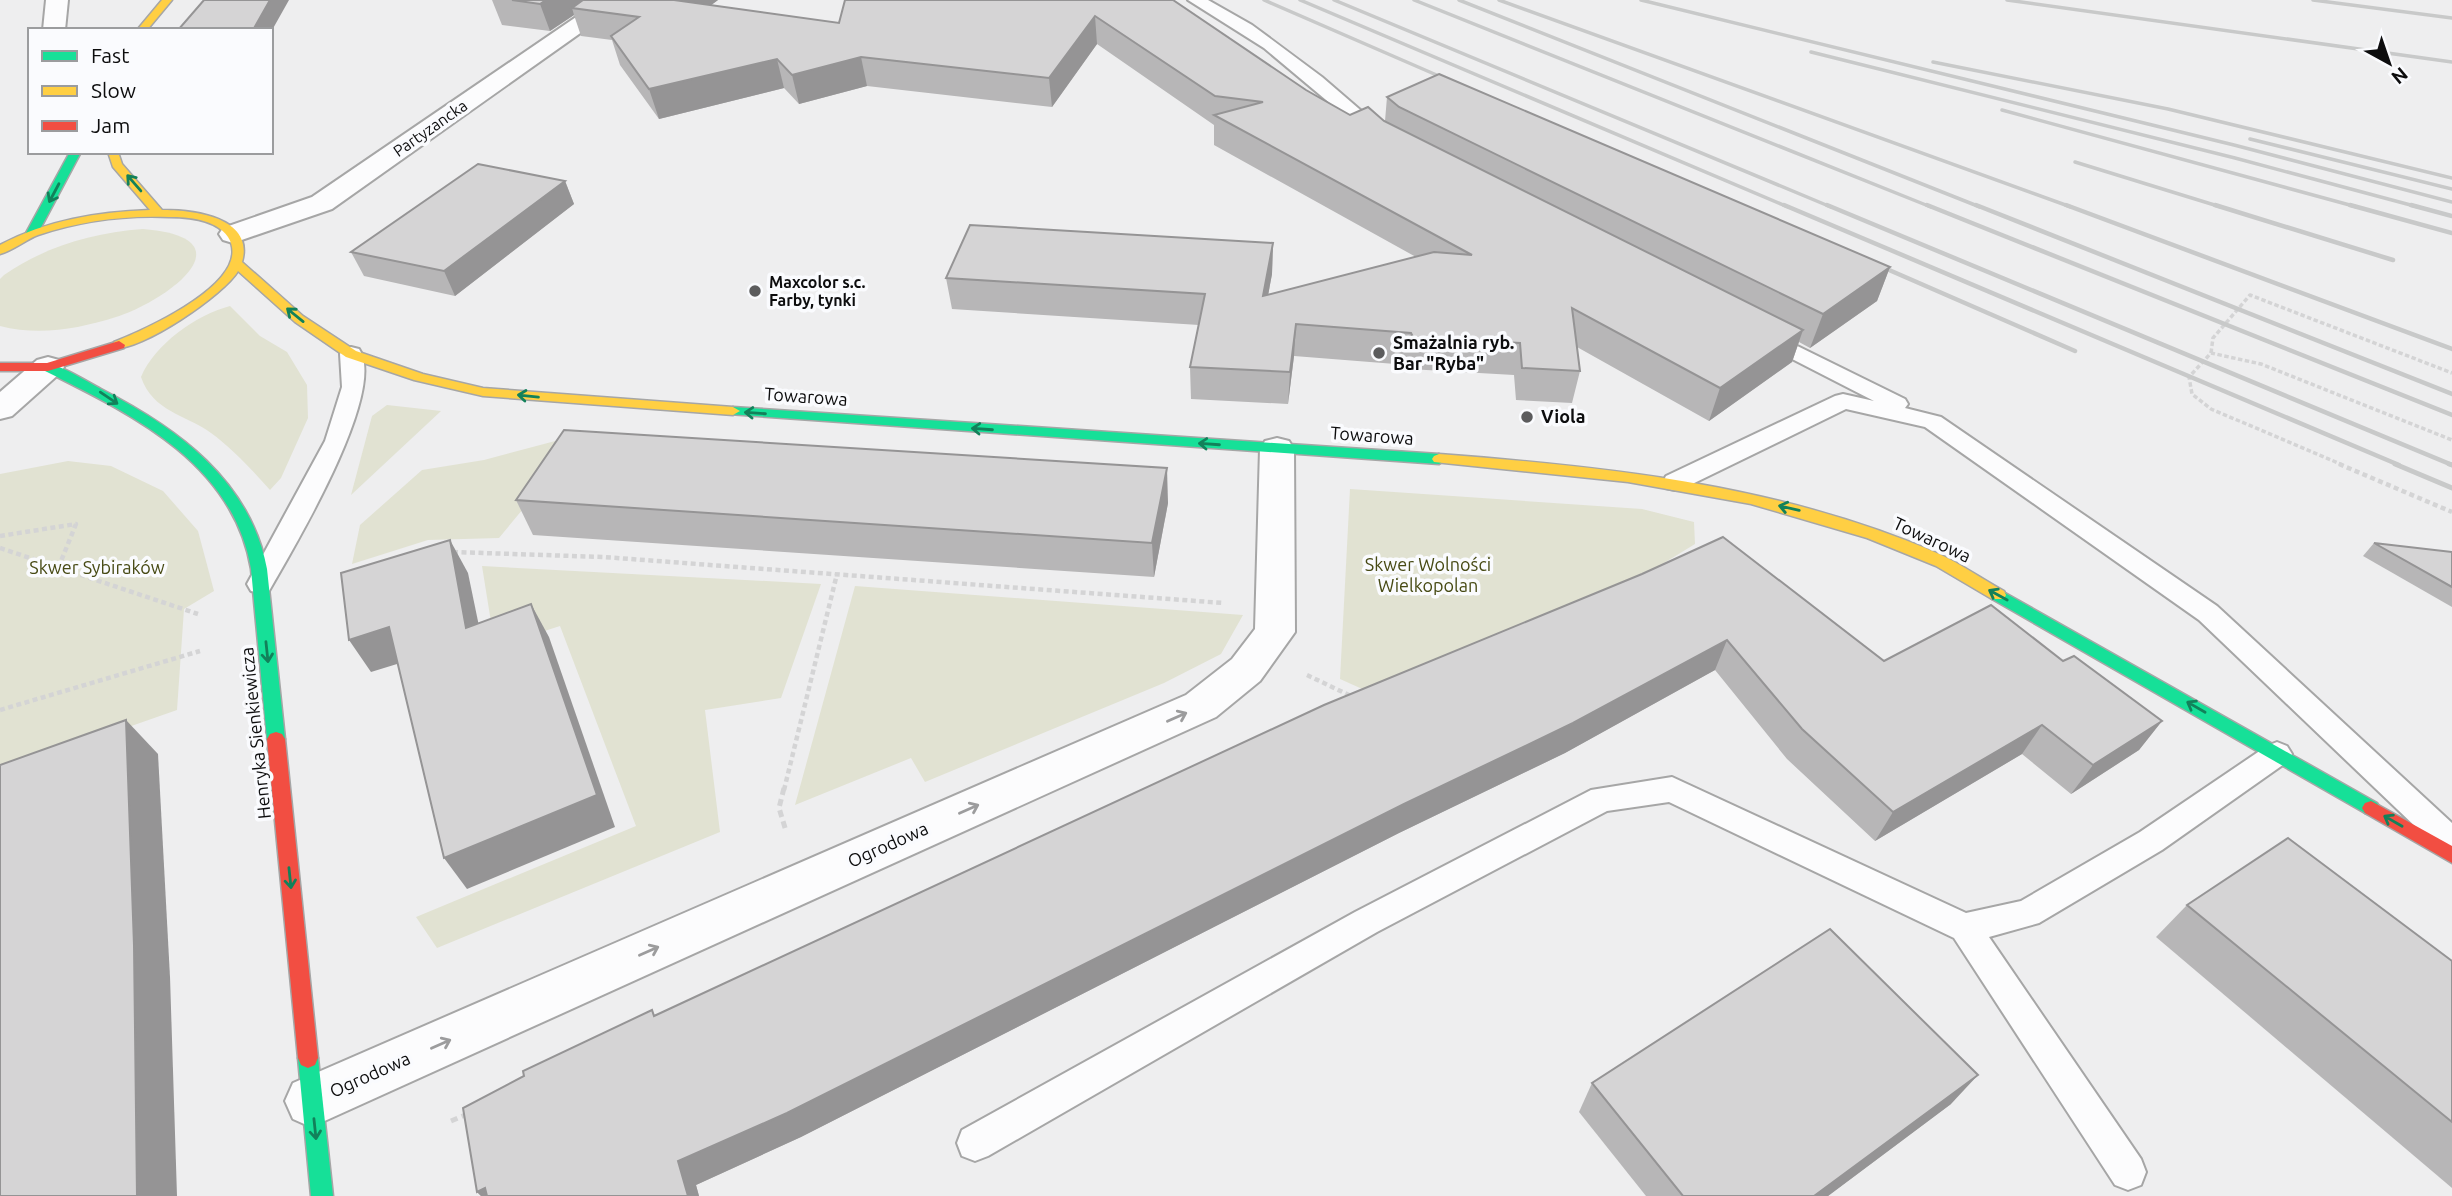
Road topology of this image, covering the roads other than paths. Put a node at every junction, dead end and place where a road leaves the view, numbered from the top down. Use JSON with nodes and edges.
{"nodes":[{"id":1,"x":57,"y":0,"type":"edge"},
{"id":2,"x":167,"y":0,"type":"edge"},
{"id":3,"x":616,"y":0,"type":"edge"},
{"id":4,"x":1196,"y":0,"type":"edge"},
{"id":5,"x":54,"y":28,"type":"edge"},
{"id":6,"x":144,"y":28,"type":"edge"},
{"id":7,"x":1401,"y":150,"type":"edge"},
{"id":8,"x":75,"y":154,"type":"edge"},
{"id":9,"x":114,"y":154,"type":"edge"},
{"id":10,"x":158,"y":212,"type":"junction"},
{"id":11,"x":0,"y":233,"type":"edge"},
{"id":12,"x":33,"y":233,"type":"junction"},
{"id":13,"x":233,"y":234,"type":"junction"},
{"id":14,"x":0,"y":250,"type":"edge"},
{"id":15,"x":237,"y":264,"type":"junction"},
{"id":16,"x":1751,"y":329,"type":"edge"},
{"id":17,"x":351,"y":354,"type":"junction"},
{"id":18,"x":0,"y":367,"type":"edge"},
{"id":19,"x":48,"y":367,"type":"junction"},
{"id":20,"x":0,"y":409,"type":"edge"},
{"id":21,"x":1933,"y":422,"type":"junction"},
{"id":22,"x":1277,"y":449,"type":"junction"},
{"id":23,"x":1675,"y":482,"type":"junction"},
{"id":24,"x":260,"y":584,"type":"junction"},
{"id":25,"x":2277,"y":754,"type":"junction"},
{"id":26,"x":2452,"y":842,"type":"edge"},
{"id":27,"x":2452,"y":855,"type":"edge"},
{"id":28,"x":1965,"y":928,"type":"junction"},
{"id":29,"x":312,"y":1101,"type":"junction"},
{"id":30,"x":975,"y":1143,"type":"dead end"},
{"id":31,"x":2128,"y":1172,"type":"dead end"},
{"id":32,"x":322,"y":1196,"type":"edge"}],
"edges":[{"from":1,"to":5,"type":"street"},
{"from":2,"to":6,"type":"main road"},
{"from":3,"to":13,"type":"street","name":"Partyzancka"},
{"from":4,"to":7,"type":"lane"},
{"from":8,"to":12,"type":"main road","one_way":true},
{"from":10,"to":9,"type":"main road","one_way":true},
{"from":10,"to":12,"type":"main road"},
{"from":10,"to":13,"type":"main road"},
{"from":11,"to":12,"type":"main road"},
{"from":12,"to":14,"type":"main road"},
{"from":13,"to":15,"type":"main road"},
{"from":17,"to":15,"type":"main road","name":"Towarowa","one_way":true},
{"from":15,"to":19,"type":"main road"},
{"from":16,"to":21,"type":"lane"},
{"from":22,"to":17,"type":"main road","name":"Towarowa","one_way":true},
{"from":17,"to":24,"type":"lane"},
{"from":18,"to":19,"type":"main road"},
{"from":19,"to":20,"type":"street"},
{"from":19,"to":24,"type":"main road","name":"Henryka Sienkiewicza","one_way":true},
{"from":21,"to":23,"type":"lane"},
{"from":21,"to":26,"type":"lane"},
{"from":22,"to":23,"type":"main road","name":"Towarowa"},
{"from":29,"to":22,"type":"street","name":"Ogrodowa","one_way":true},
{"from":25,"to":23,"type":"main road","name":"Towarowa","one_way":true},
{"from":24,"to":29,"type":"main road","name":"Henryka Sienkiewicza","one_way":true},
{"from":27,"to":25,"type":"main road","name":"Towarowa","one_way":true},
{"from":25,"to":28,"type":"lane"},
{"from":28,"to":30,"type":"lane"},
{"from":28,"to":31,"type":"lane"},
{"from":29,"to":32,"type":"main road","name":"Henryka Sienkiewicza","one_way":true}]}
